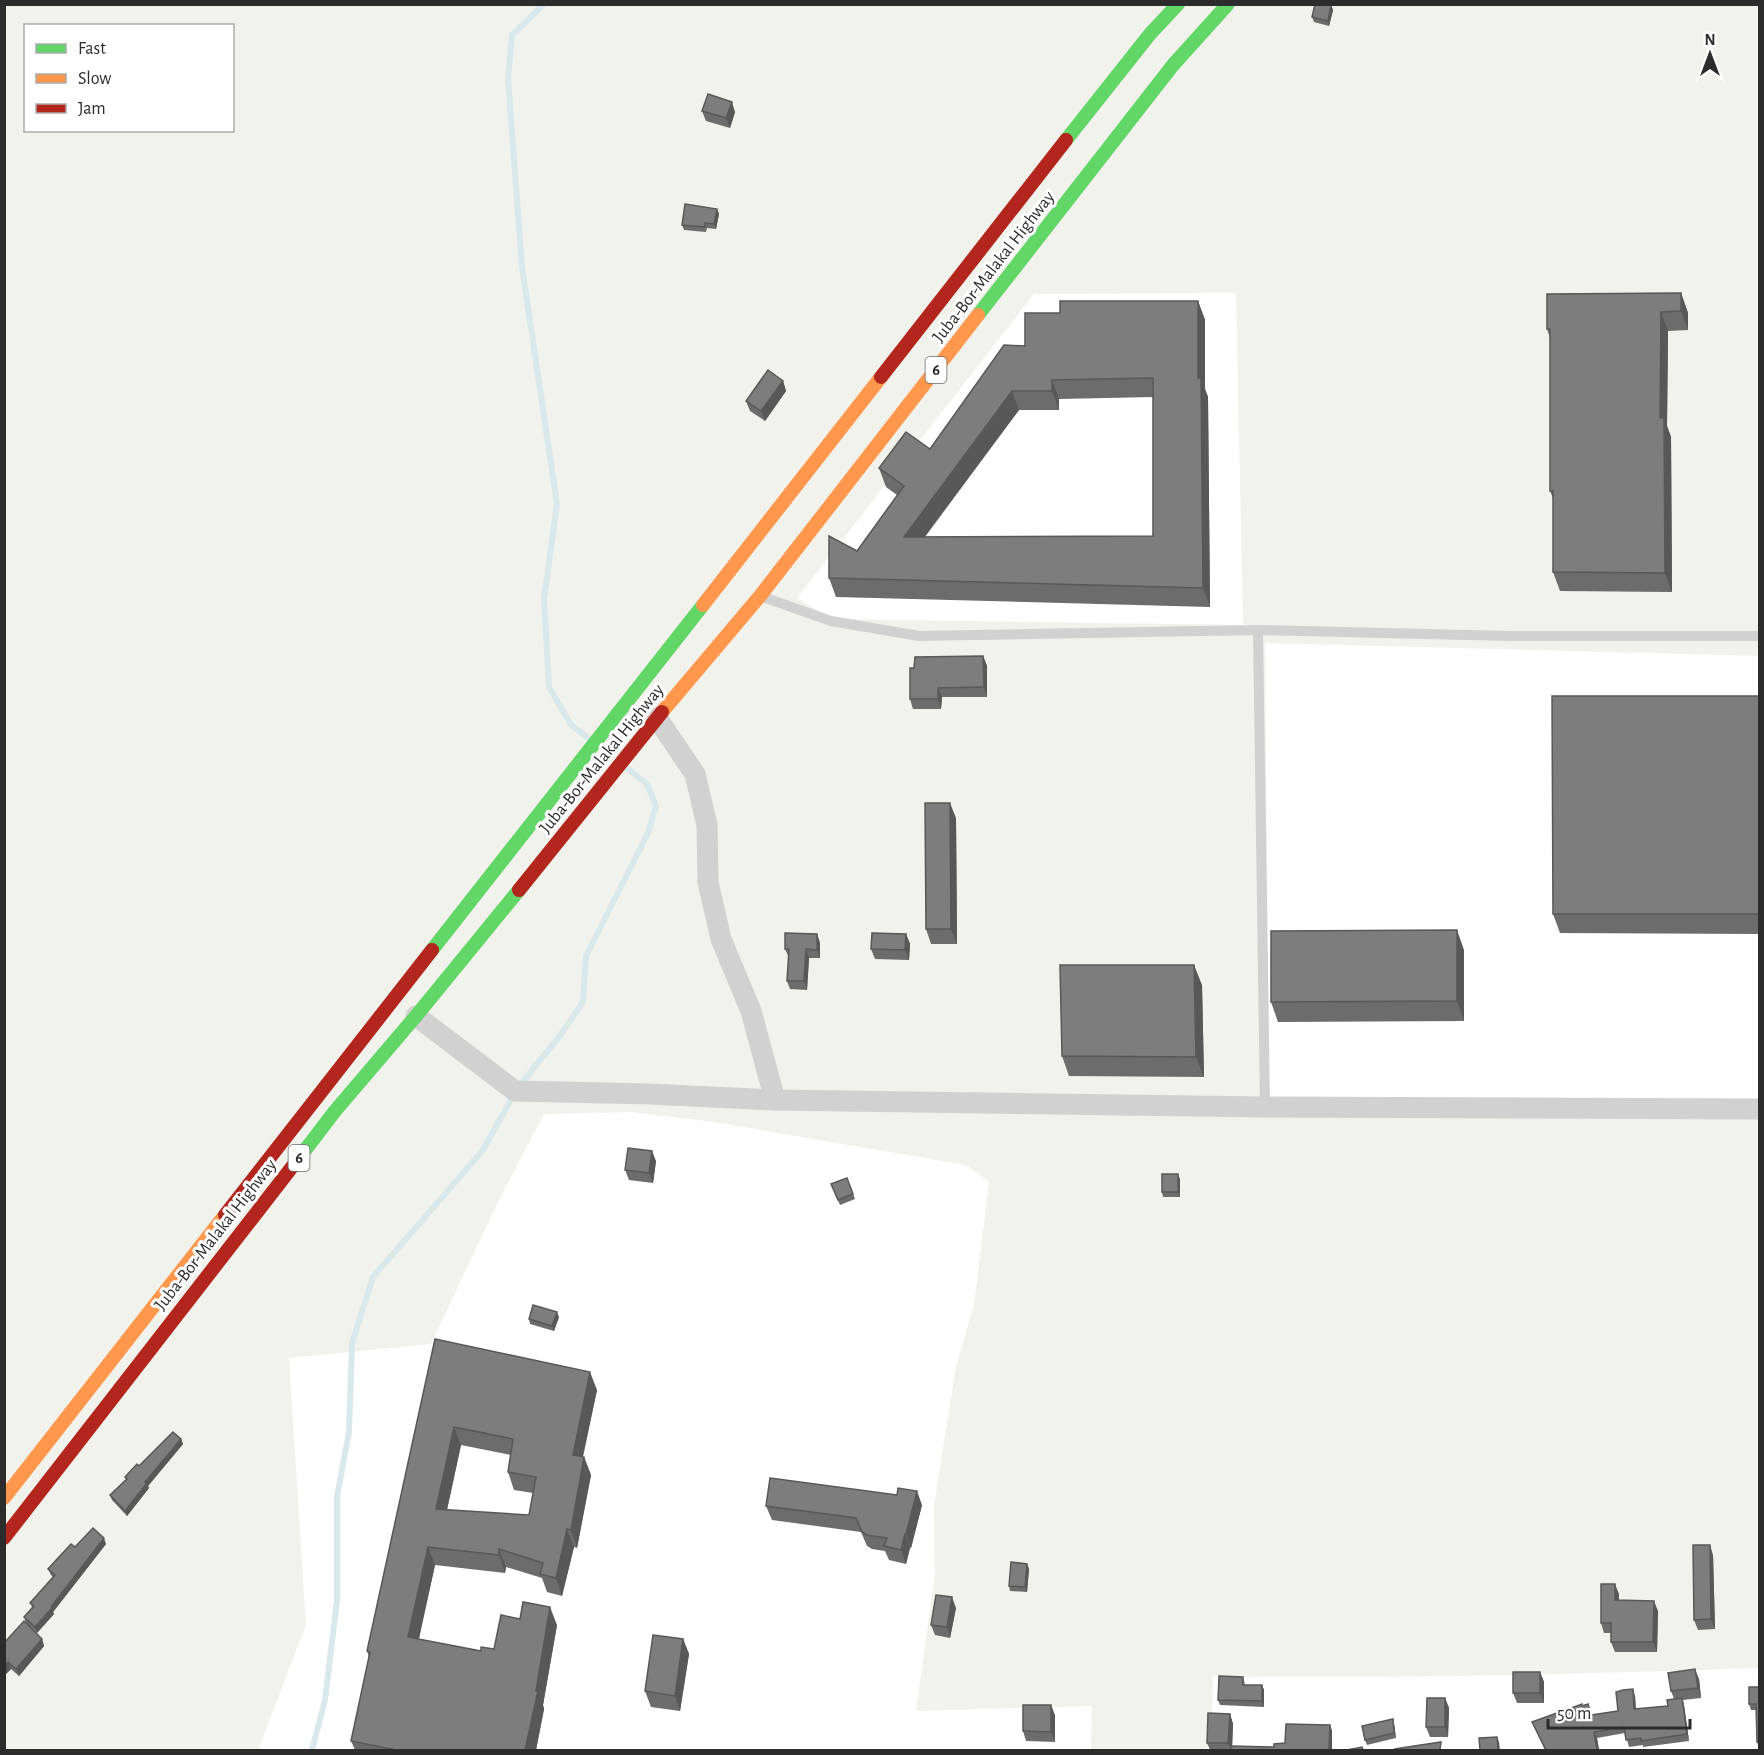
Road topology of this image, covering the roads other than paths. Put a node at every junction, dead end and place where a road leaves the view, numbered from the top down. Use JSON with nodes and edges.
{"nodes":[{"id":1,"x":1178,"y":4,"type":"edge"},
{"id":2,"x":1228,"y":4,"type":"edge"},
{"id":3,"x":760,"y":596,"type":"junction"},
{"id":4,"x":1258,"y":630,"type":"junction"},
{"id":5,"x":1760,"y":636,"type":"edge"},
{"id":6,"x":657,"y":718,"type":"junction"},
{"id":7,"x":416,"y":1016,"type":"junction"},
{"id":8,"x":775,"y":1101,"type":"junction"},
{"id":9,"x":1265,"y":1107,"type":"junction"},
{"id":10,"x":1760,"y":1109,"type":"edge"},
{"id":11,"x":4,"y":1498,"type":"edge"},
{"id":12,"x":4,"y":1538,"type":"edge"}],
"edges":[{"from":1,"to":11,"type":"highway","name":"Juba-Bor-Malakal Highway","number":"6"},
{"from":2,"to":3,"type":"highway","name":"Juba-Bor-Malakal Highway","number":"6"},
{"from":3,"to":4,"type":"lane"},
{"from":3,"to":6,"type":"highway","name":"Juba-Bor-Malakal Highway","number":"6"},
{"from":4,"to":5,"type":"lane"},
{"from":4,"to":9,"type":"lane"},
{"from":6,"to":7,"type":"highway","name":"Juba-Bor-Malakal Highway","number":"6"},
{"from":6,"to":8,"type":"street"},
{"from":7,"to":8,"type":"street"},
{"from":7,"to":12,"type":"highway","name":"Juba-Bor-Malakal Highway","number":"6"},
{"from":8,"to":9,"type":"street"},
{"from":9,"to":10,"type":"street"}]}
